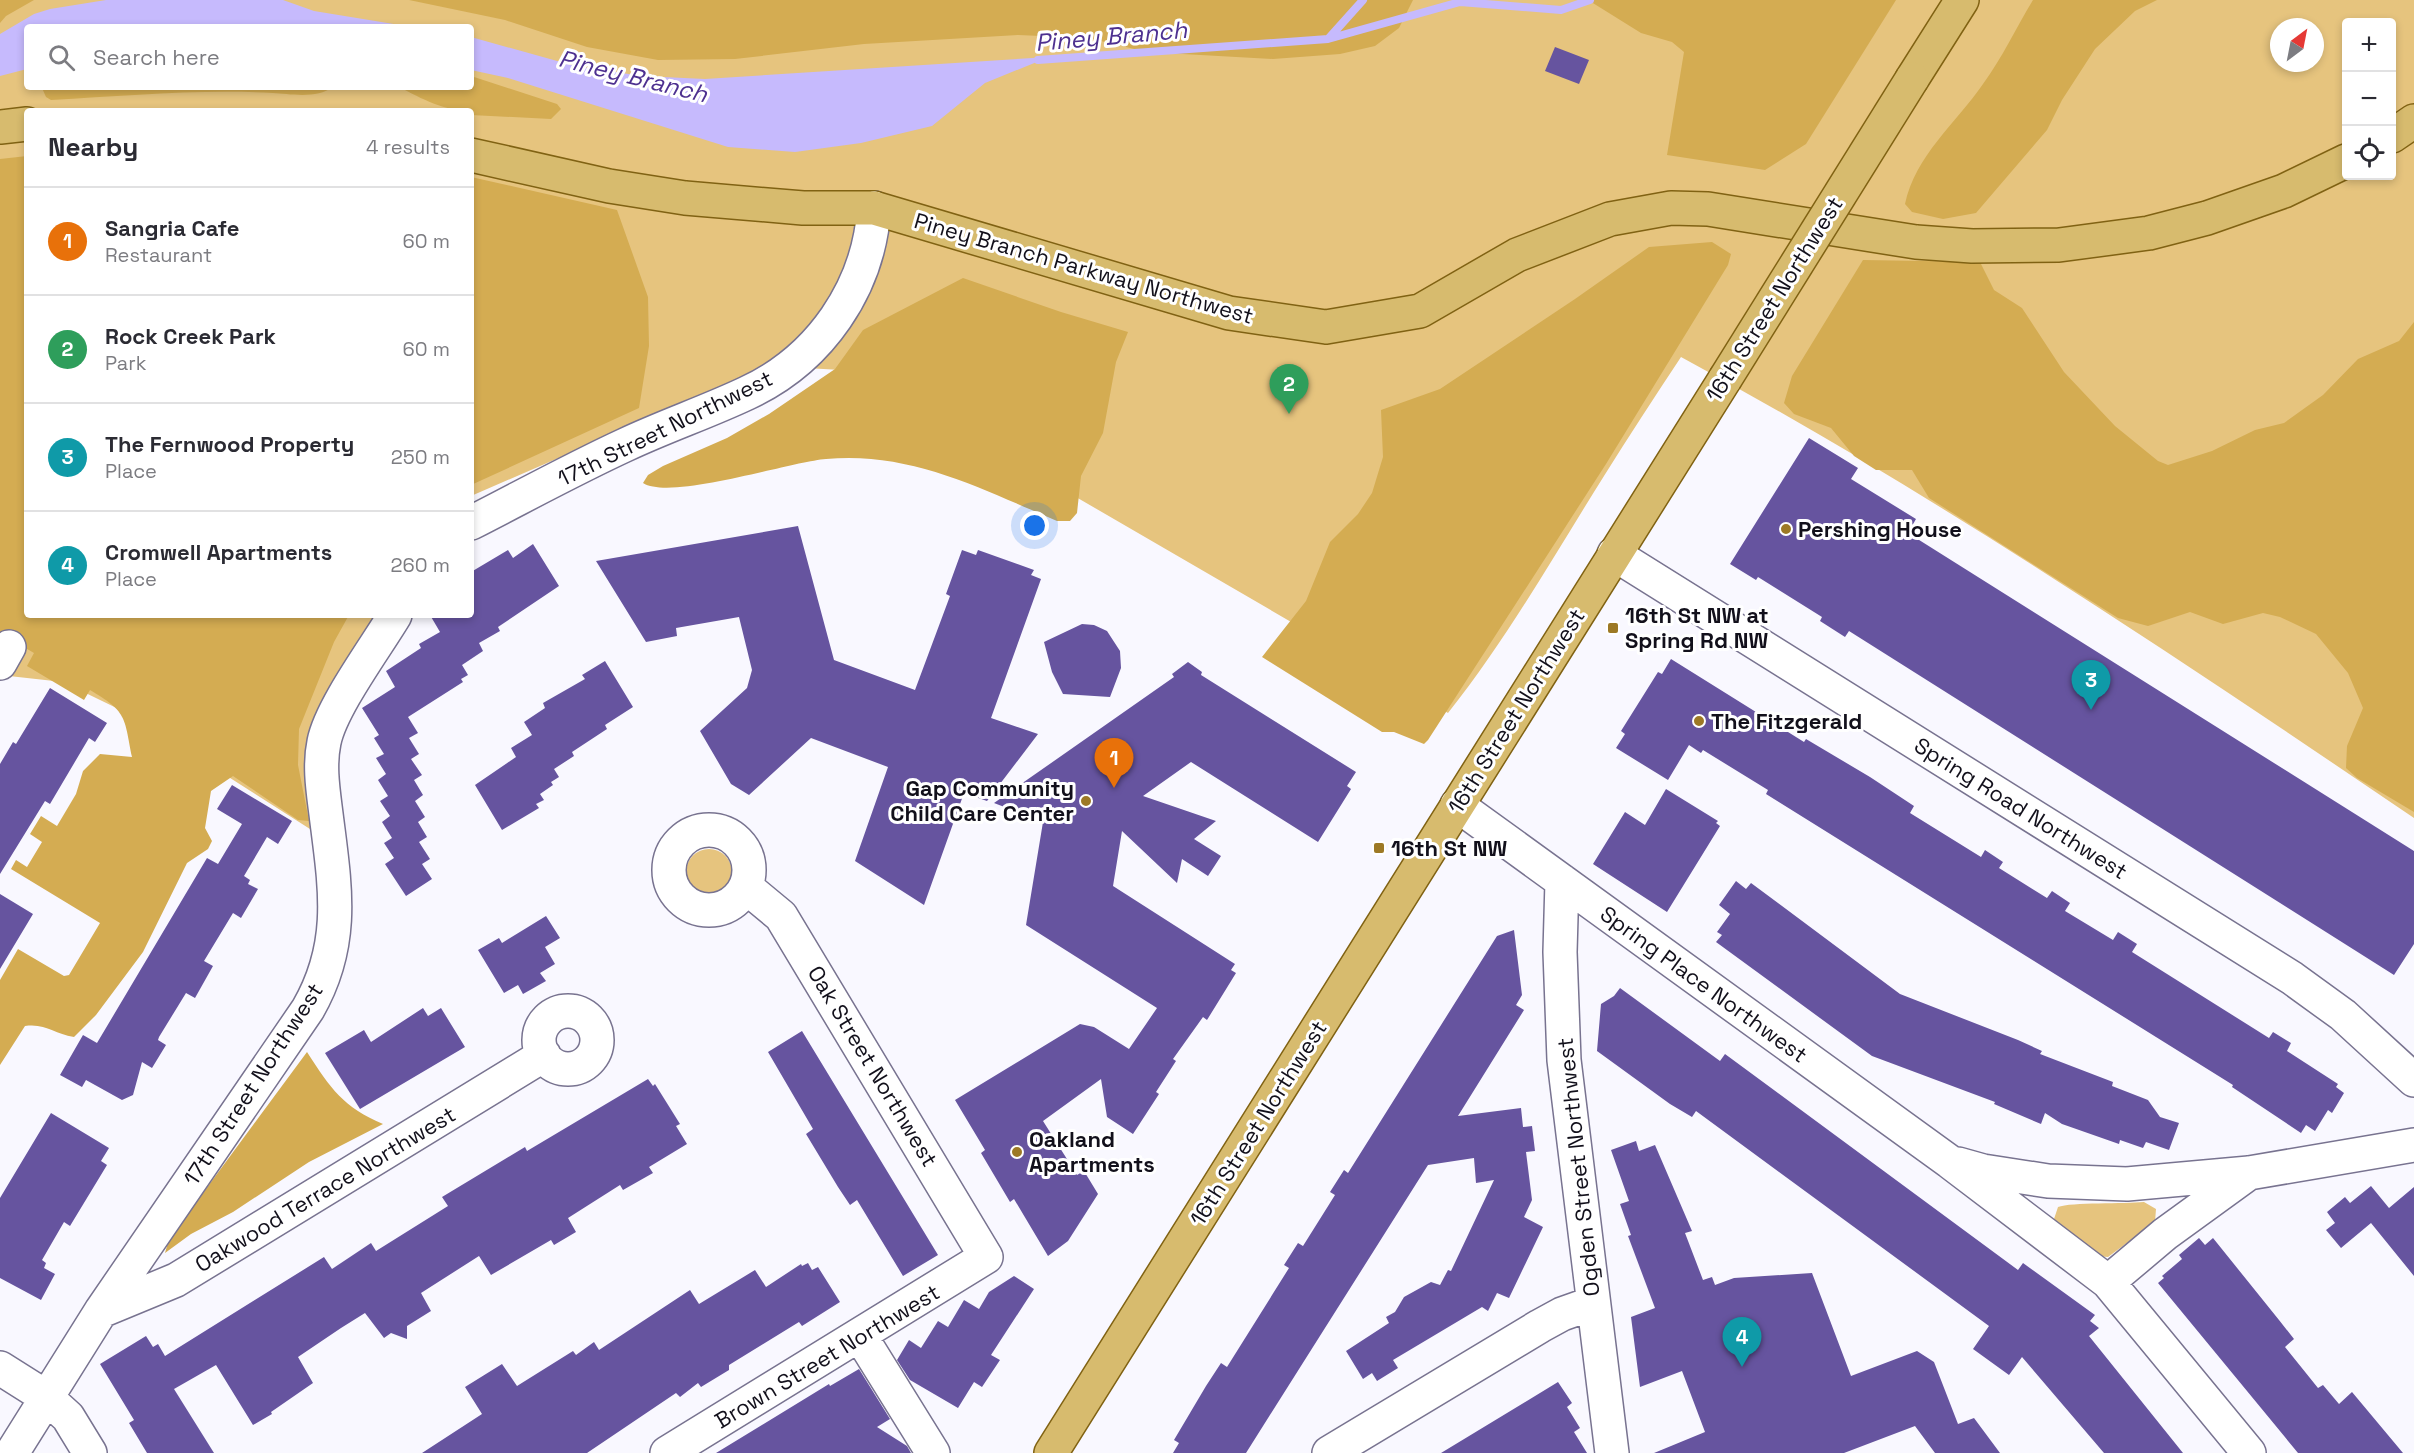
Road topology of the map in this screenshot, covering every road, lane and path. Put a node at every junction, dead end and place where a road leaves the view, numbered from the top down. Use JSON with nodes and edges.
{"nodes":[{"id":1,"x":1962,"y":0,"type":"edge"},
{"id":2,"x":2414,"y":121,"type":"edge"},
{"id":3,"x":24,"y":124,"type":"edge"},
{"id":4,"x":0,"y":127,"type":"edge"},
{"id":5,"x":2396,"y":133,"type":"edge"},
{"id":6,"x":474,"y":156,"type":"edge"},
{"id":7,"x":2342,"y":163,"type":"edge"},
{"id":8,"x":874,"y":208,"type":"junction"},
{"id":9,"x":474,"y":521,"type":"edge"},
{"id":10,"x":1614,"y":554,"type":"junction"},
{"id":11,"x":393,"y":618,"type":"edge"},
{"id":12,"x":1457,"y":805,"type":"junction"},
{"id":13,"x":1562,"y":881,"type":"junction"},
{"id":14,"x":746,"y":887,"type":"dead end"},
{"id":15,"x":544,"y":1056,"type":"dead end"},
{"id":16,"x":2414,"y":1080,"type":"edge"},
{"id":17,"x":2414,"y":1145,"type":"edge"},
{"id":18,"x":1950,"y":1162,"type":"junction"},
{"id":19,"x":2249,"y":1173,"type":"junction"},
{"id":20,"x":987,"y":1257,"type":"joint"},
{"id":21,"x":2108,"y":1282,"type":"junction"},
{"id":22,"x":1593,"y":1303,"type":"junction"},
{"id":23,"x":101,"y":1311,"type":"junction"},
{"id":24,"x":861,"y":1337,"type":"junction"},
{"id":25,"x":0,"y":1368,"type":"edge"},
{"id":26,"x":46,"y":1397,"type":"junction"},
{"id":27,"x":12,"y":1453,"type":"edge"},
{"id":28,"x":90,"y":1453,"type":"edge"},
{"id":29,"x":667,"y":1453,"type":"edge"},
{"id":30,"x":933,"y":1453,"type":"edge"},
{"id":31,"x":1051,"y":1453,"type":"edge"},
{"id":32,"x":1329,"y":1453,"type":"edge"},
{"id":33,"x":1612,"y":1453,"type":"edge"},
{"id":34,"x":2249,"y":1453,"type":"edge"}],
"edges":[{"from":1,"to":10,"type":"main road","name":"16th Street Northwest","bridge":true},
{"from":2,"to":5,"type":"main road"},
{"from":3,"to":4,"type":"main road"},
{"from":6,"to":8,"type":"main road","name":"Piney Branch Parkway Northwest"},
{"from":7,"to":8,"type":"main road","name":"Piney Branch Parkway Northwest"},
{"from":8,"to":9,"type":"street","name":"17th Street Northwest"},
{"from":10,"to":12,"type":"main road","name":"16th Street Northwest"},
{"from":10,"to":16,"type":"street","name":"Spring Road Northwest"},
{"from":11,"to":23,"type":"street","name":"17th Street Northwest"},
{"from":12,"to":13,"type":"street","name":"Spring Place Northwest"},
{"from":12,"to":31,"type":"main road","name":"16th Street Northwest"},
{"from":13,"to":18,"type":"street","name":"Spring Place Northwest"},
{"from":13,"to":22,"type":"street","name":"Ogden Street Northwest"},
{"from":14,"to":20,"type":"street","name":"Oak Street Northwest"},
{"from":15,"to":23,"type":"street","name":"Oakwood Terrace Northwest"},
{"from":17,"to":19,"type":"street","name":"Spring Place Northwest"},
{"from":18,"to":19,"type":"street","name":"Spring Place Northwest"},
{"from":18,"to":21,"type":"street","name":"Spring Place Northwest"},
{"from":19,"to":21,"type":"street","name":"Spring Place Northwest"},
{"from":20,"to":24,"type":"street","name":"Brown Street Northwest"},
{"from":21,"to":34,"type":"street"},
{"from":22,"to":32,"type":"street"},
{"from":22,"to":33,"type":"street","name":"Ogden Street Northwest"},
{"from":23,"to":26,"type":"street","name":"17th Street Northwest"},
{"from":24,"to":29,"type":"street","name":"Brown Street Northwest"},
{"from":24,"to":30,"type":"street"},
{"from":25,"to":26,"type":"street"},
{"from":26,"to":27,"type":"street","name":"17th Street Northwest"},
{"from":26,"to":28,"type":"street"}]}
